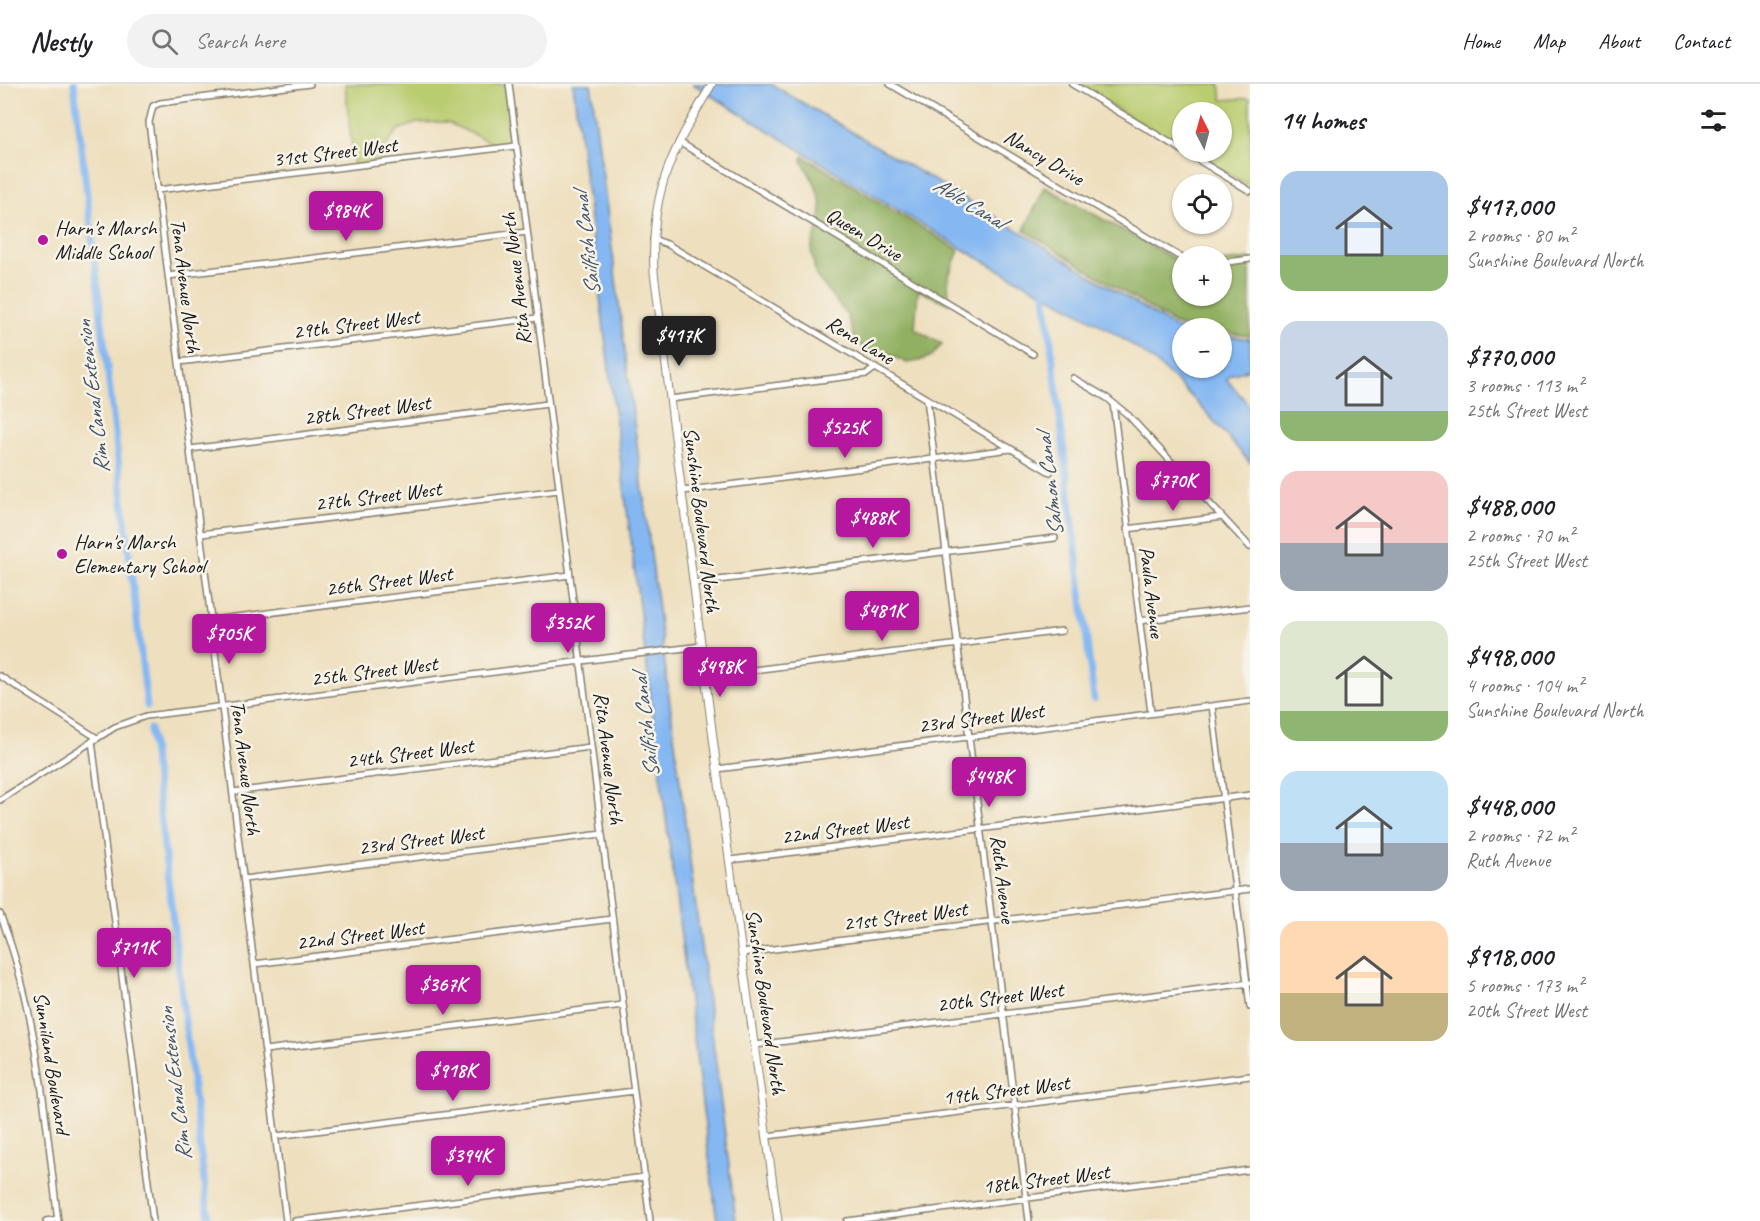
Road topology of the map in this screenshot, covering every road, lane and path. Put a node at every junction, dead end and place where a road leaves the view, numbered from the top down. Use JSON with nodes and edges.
{"nodes":[{"id":1,"x":310,"y":84,"type":"edge"},
{"id":2,"x":509,"y":84,"type":"edge"},
{"id":3,"x":712,"y":84,"type":"edge"},
{"id":4,"x":890,"y":84,"type":"edge"},
{"id":5,"x":1072,"y":84,"type":"edge"},
{"id":6,"x":679,"y":142,"type":"junction"},
{"id":7,"x":1172,"y":144,"type":"edge"},
{"id":8,"x":516,"y":146,"type":"junction"},
{"id":9,"x":1201,"y":162,"type":"edge"},
{"id":10,"x":157,"y":190,"type":"junction"},
{"id":11,"x":1250,"y":191,"type":"edge"},
{"id":12,"x":527,"y":232,"type":"junction"},
{"id":13,"x":653,"y":239,"type":"junction"},
{"id":14,"x":1172,"y":252,"type":"edge"},
{"id":15,"x":1250,"y":259,"type":"edge"},
{"id":16,"x":1232,"y":261,"type":"edge"},
{"id":17,"x":168,"y":276,"type":"junction"},
{"id":18,"x":537,"y":318,"type":"junction"},
{"id":19,"x":1033,"y":354,"type":"dead end"},
{"id":20,"x":179,"y":362,"type":"junction"},
{"id":21,"x":875,"y":368,"type":"junction"},
{"id":22,"x":1073,"y":378,"type":"dead end"},
{"id":23,"x":670,"y":399,"type":"junction"},
{"id":24,"x":927,"y":399,"type":"junction"},
{"id":25,"x":1113,"y":402,"type":"junction"},
{"id":26,"x":548,"y":404,"type":"junction"},
{"id":27,"x":190,"y":448,"type":"junction"},
{"id":28,"x":1011,"y":449,"type":"junction"},
{"id":29,"x":934,"y":459,"type":"junction"},
{"id":30,"x":1050,"y":472,"type":"dead end"},
{"id":31,"x":559,"y":490,"type":"junction"},
{"id":32,"x":682,"y":491,"type":"junction"},
{"id":33,"x":1222,"y":517,"type":"junction"},
{"id":34,"x":1127,"y":529,"type":"junction"},
{"id":35,"x":201,"y":534,"type":"junction"},
{"id":36,"x":1055,"y":538,"type":"dead end"},
{"id":37,"x":1250,"y":547,"type":"edge"},
{"id":38,"x":945,"y":552,"type":"junction"},
{"id":39,"x":570,"y":575,"type":"junction"},
{"id":40,"x":694,"y":583,"type":"junction"},
{"id":41,"x":1250,"y":607,"type":"edge"},
{"id":42,"x":212,"y":620,"type":"junction"},
{"id":43,"x":1139,"y":621,"type":"junction"},
{"id":44,"x":1062,"y":631,"type":"dead end"},
{"id":45,"x":957,"y":644,"type":"junction"},
{"id":46,"x":701,"y":646,"type":"junction"},
{"id":47,"x":580,"y":662,"type":"junction"},
{"id":48,"x":0,"y":676,"type":"edge"},
{"id":49,"x":705,"y":676,"type":"junction"},
{"id":50,"x":1250,"y":701,"type":"edge"},
{"id":51,"x":222,"y":706,"type":"junction"},
{"id":52,"x":1212,"y":706,"type":"junction"},
{"id":53,"x":1151,"y":713,"type":"junction"},
{"id":54,"x":968,"y":736,"type":"junction"},
{"id":55,"x":94,"y":739,"type":"junction"},
{"id":56,"x":591,"y":747,"type":"junction"},
{"id":57,"x":717,"y":768,"type":"junction"},
{"id":58,"x":233,"y":792,"type":"junction"},
{"id":59,"x":1250,"y":795,"type":"edge"},
{"id":60,"x":1224,"y":798,"type":"junction"},
{"id":61,"x":0,"y":800,"type":"edge"},
{"id":62,"x":980,"y":829,"type":"junction"},
{"id":63,"x":602,"y":834,"type":"junction"},
{"id":64,"x":730,"y":860,"type":"junction"},
{"id":65,"x":243,"y":879,"type":"junction"},
{"id":66,"x":1250,"y":889,"type":"edge"},
{"id":67,"x":1235,"y":891,"type":"junction"},
{"id":68,"x":0,"y":914,"type":"edge"},
{"id":69,"x":612,"y":919,"type":"junction"},
{"id":70,"x":992,"y":921,"type":"junction"},
{"id":71,"x":742,"y":953,"type":"junction"},
{"id":72,"x":254,"y":964,"type":"junction"},
{"id":73,"x":1248,"y":983,"type":"edge"},
{"id":74,"x":623,"y":1005,"type":"junction"},
{"id":75,"x":1250,"y":1007,"type":"edge"},
{"id":76,"x":1004,"y":1014,"type":"junction"},
{"id":77,"x":755,"y":1045,"type":"junction"},
{"id":78,"x":265,"y":1050,"type":"junction"},
{"id":79,"x":1250,"y":1076,"type":"edge"},
{"id":80,"x":634,"y":1092,"type":"junction"},
{"id":81,"x":1015,"y":1106,"type":"junction"},
{"id":82,"x":276,"y":1136,"type":"junction"},
{"id":83,"x":767,"y":1136,"type":"junction"},
{"id":84,"x":1250,"y":1170,"type":"edge"},
{"id":85,"x":645,"y":1177,"type":"junction"},
{"id":86,"x":1027,"y":1198,"type":"junction"},
{"id":87,"x":58,"y":1220,"type":"edge"},
{"id":88,"x":46,"y":1221,"type":"edge"},
{"id":89,"x":153,"y":1221,"type":"edge"},
{"id":90,"x":286,"y":1221,"type":"edge"},
{"id":91,"x":295,"y":1221,"type":"edge"},
{"id":92,"x":650,"y":1221,"type":"edge"},
{"id":93,"x":778,"y":1221,"type":"edge"},
{"id":94,"x":847,"y":1221,"type":"edge"},
{"id":95,"x":1029,"y":1221,"type":"edge"}],
"edges":[{"from":1,"to":10,"type":"street","name":"Tena Avenue North"},
{"from":2,"to":8,"type":"street","name":"Rita Avenue North"},
{"from":3,"to":6,"type":"street","name":"Sunshine Boulevard North"},
{"from":4,"to":14,"type":"street","name":"Nancy Drive"},
{"from":5,"to":7,"type":"street"},
{"from":6,"to":13,"type":"street","name":"Sunshine Boulevard North"},
{"from":6,"to":19,"type":"street","name":"Queen Drive"},
{"from":8,"to":10,"type":"street","name":"31st Street West"},
{"from":8,"to":12,"type":"street","name":"Rita Avenue North"},
{"from":9,"to":11,"type":"street"},
{"from":10,"to":17,"type":"street","name":"Tena Avenue North"},
{"from":12,"to":17,"type":"street"},
{"from":12,"to":18,"type":"street","name":"Rita Avenue North"},
{"from":13,"to":21,"type":"street","name":"Rena Lane"},
{"from":13,"to":23,"type":"street","name":"Sunshine Boulevard North"},
{"from":15,"to":16,"type":"street"},
{"from":17,"to":20,"type":"street","name":"Tena Avenue North"},
{"from":18,"to":20,"type":"street","name":"29th Street West"},
{"from":18,"to":26,"type":"street","name":"Rita Avenue North"},
{"from":20,"to":27,"type":"street","name":"Tena Avenue North"},
{"from":21,"to":23,"type":"street"},
{"from":21,"to":24,"type":"street","name":"Rena Lane"},
{"from":22,"to":25,"type":"street"},
{"from":23,"to":32,"type":"street","name":"Sunshine Boulevard North"},
{"from":24,"to":28,"type":"street","name":"Rena Lane"},
{"from":24,"to":29,"type":"street","name":"Ruth Avenue"},
{"from":25,"to":33,"type":"street"},
{"from":25,"to":34,"type":"street","name":"Paula Avenue"},
{"from":26,"to":27,"type":"street","name":"28th Street West"},
{"from":26,"to":31,"type":"street","name":"Rita Avenue North"},
{"from":27,"to":35,"type":"street","name":"Tena Avenue North"},
{"from":28,"to":29,"type":"street"},
{"from":28,"to":30,"type":"street","name":"Rena Lane"},
{"from":29,"to":32,"type":"street"},
{"from":29,"to":38,"type":"street","name":"Ruth Avenue"},
{"from":31,"to":35,"type":"street","name":"27th Street West"},
{"from":31,"to":39,"type":"street","name":"Rita Avenue North"},
{"from":32,"to":40,"type":"street","name":"Sunshine Boulevard North"},
{"from":33,"to":34,"type":"street"},
{"from":33,"to":37,"type":"street"},
{"from":34,"to":43,"type":"street","name":"Paula Avenue"},
{"from":35,"to":42,"type":"street","name":"Tena Avenue North"},
{"from":36,"to":38,"type":"street"},
{"from":38,"to":40,"type":"street"},
{"from":38,"to":45,"type":"street","name":"Ruth Avenue"},
{"from":39,"to":42,"type":"street","name":"26th Street West"},
{"from":39,"to":47,"type":"street","name":"Rita Avenue North"},
{"from":40,"to":46,"type":"street","name":"Sunshine Boulevard North"},
{"from":41,"to":43,"type":"street"},
{"from":42,"to":51,"type":"street","name":"Tena Avenue North"},
{"from":43,"to":53,"type":"street","name":"Paula Avenue"},
{"from":44,"to":45,"type":"street"},
{"from":45,"to":49,"type":"street"},
{"from":45,"to":54,"type":"street","name":"Ruth Avenue"},
{"from":46,"to":47,"type":"street","name":"25th Street West"},
{"from":46,"to":49,"type":"street","name":"Sunshine Boulevard North"},
{"from":47,"to":51,"type":"street","name":"25th Street West"},
{"from":47,"to":56,"type":"street","name":"Rita Avenue North"},
{"from":48,"to":55,"type":"street"},
{"from":49,"to":57,"type":"street","name":"Sunshine Boulevard North"},
{"from":50,"to":52,"type":"street","name":"23rd Street West"},
{"from":51,"to":55,"type":"street","name":"25th Street West"},
{"from":51,"to":58,"type":"street","name":"Tena Avenue North"},
{"from":52,"to":53,"type":"street","name":"23rd Street West"},
{"from":52,"to":60,"type":"street"},
{"from":53,"to":54,"type":"street","name":"23rd Street West"},
{"from":54,"to":57,"type":"street","name":"23rd Street West"},
{"from":54,"to":62,"type":"street","name":"Ruth Avenue"},
{"from":55,"to":61,"type":"street","name":"25th Street West"},
{"from":55,"to":89,"type":"street"},
{"from":56,"to":58,"type":"street","name":"24th Street West"},
{"from":56,"to":63,"type":"street","name":"Rita Avenue North"},
{"from":57,"to":64,"type":"street","name":"Sunshine Boulevard North"},
{"from":58,"to":65,"type":"street","name":"Tena Avenue North"},
{"from":59,"to":60,"type":"street","name":"22nd Street West"},
{"from":60,"to":62,"type":"street","name":"22nd Street West"},
{"from":60,"to":67,"type":"street"},
{"from":62,"to":64,"type":"street","name":"22nd Street West"},
{"from":62,"to":70,"type":"street","name":"Ruth Avenue"},
{"from":63,"to":65,"type":"street","name":"23rd Street West"},
{"from":63,"to":69,"type":"street","name":"Rita Avenue North"},
{"from":64,"to":71,"type":"street","name":"Sunshine Boulevard North"},
{"from":65,"to":72,"type":"street","name":"Tena Avenue North"},
{"from":66,"to":67,"type":"street","name":"21st Street West"},
{"from":67,"to":70,"type":"street","name":"21st Street West"},
{"from":67,"to":73,"type":"street"},
{"from":68,"to":87,"type":"street","name":"Sunniland Boulevard"},
{"from":69,"to":72,"type":"street","name":"22nd Street West"},
{"from":69,"to":74,"type":"street","name":"Rita Avenue North"},
{"from":70,"to":71,"type":"street","name":"21st Street West"},
{"from":70,"to":76,"type":"street","name":"Ruth Avenue"},
{"from":71,"to":77,"type":"street","name":"Sunshine Boulevard North"},
{"from":72,"to":78,"type":"street","name":"Tena Avenue North"},
{"from":73,"to":75,"type":"street"},
{"from":73,"to":76,"type":"street","name":"20th Street West"},
{"from":74,"to":78,"type":"street"},
{"from":74,"to":80,"type":"street","name":"Rita Avenue North"},
{"from":76,"to":77,"type":"street","name":"20th Street West"},
{"from":76,"to":81,"type":"street","name":"Ruth Avenue"},
{"from":77,"to":83,"type":"street","name":"Sunshine Boulevard North"},
{"from":78,"to":82,"type":"street","name":"Tena Avenue North"},
{"from":79,"to":81,"type":"street","name":"19th Street West"},
{"from":80,"to":82,"type":"street"},
{"from":80,"to":85,"type":"street","name":"Rita Avenue North"},
{"from":81,"to":83,"type":"street","name":"19th Street West"},
{"from":81,"to":86,"type":"street","name":"Ruth Avenue"},
{"from":82,"to":90,"type":"street","name":"Tena Avenue North"},
{"from":83,"to":93,"type":"street","name":"Sunshine Boulevard North"},
{"from":84,"to":86,"type":"street","name":"18th Street West"},
{"from":85,"to":91,"type":"street"},
{"from":85,"to":92,"type":"street","name":"Rita Avenue North"},
{"from":86,"to":94,"type":"street","name":"18th Street West"},
{"from":86,"to":95,"type":"street","name":"Ruth Avenue"},
{"from":87,"to":88,"type":"street"}]}
